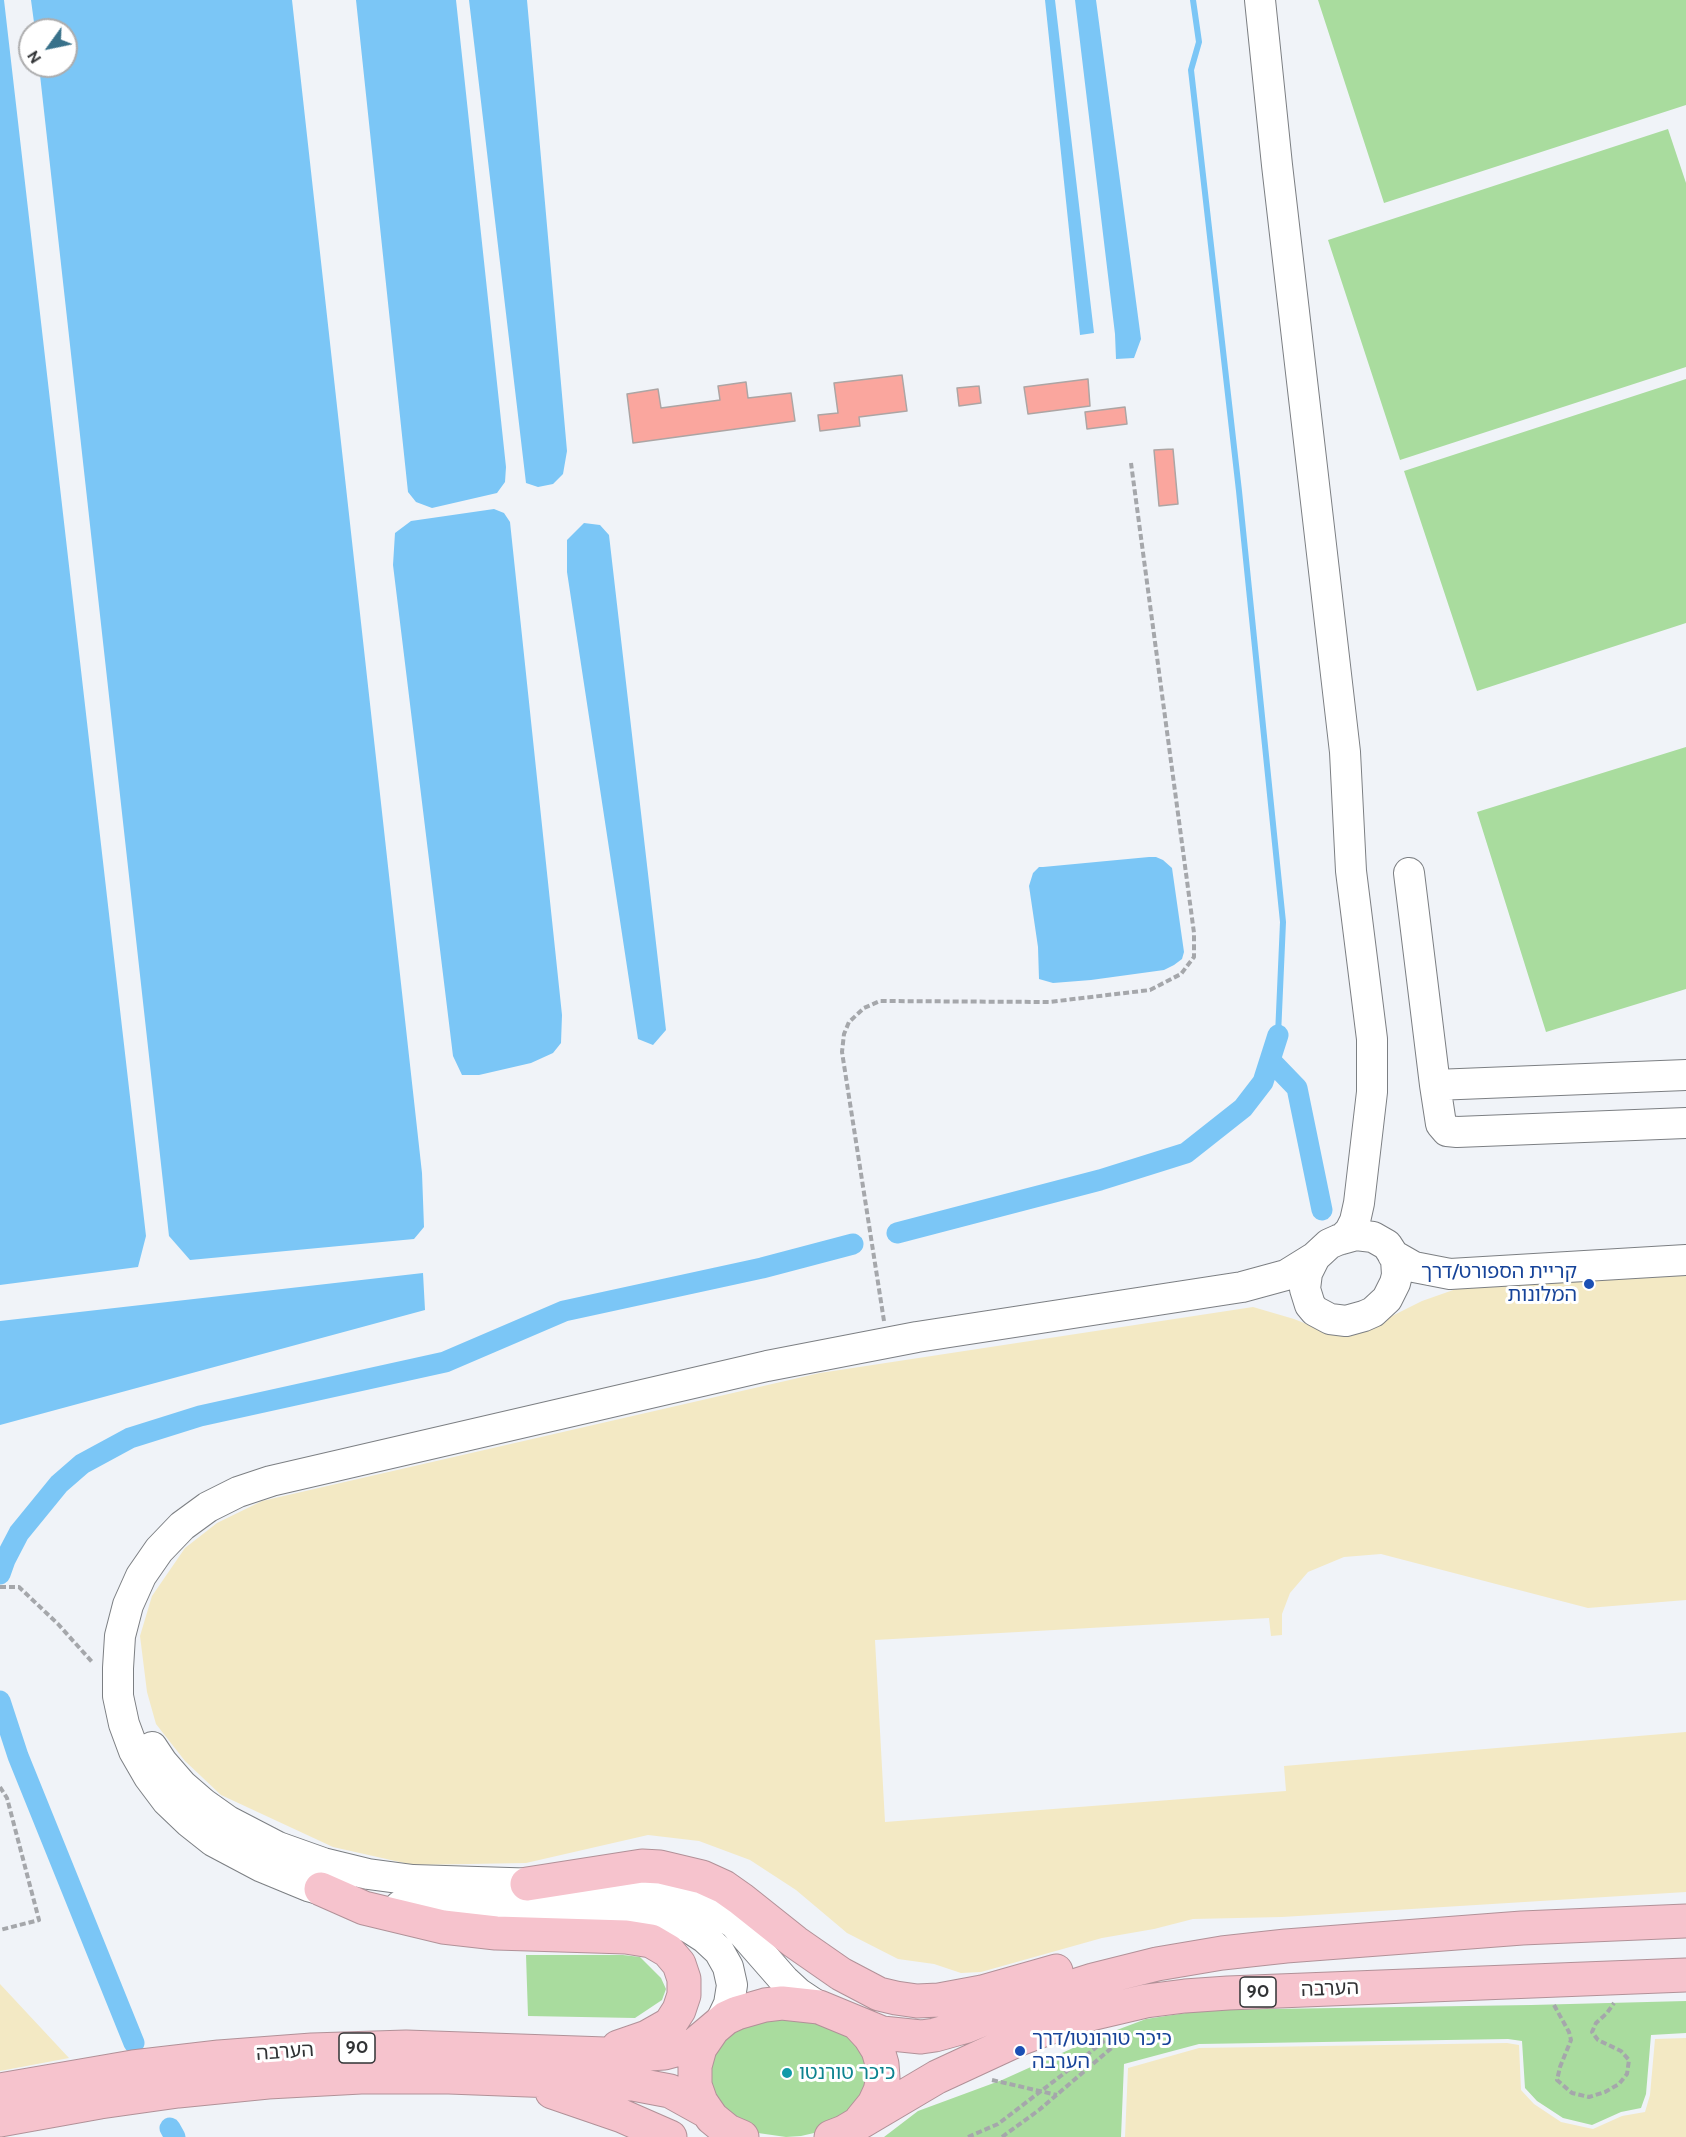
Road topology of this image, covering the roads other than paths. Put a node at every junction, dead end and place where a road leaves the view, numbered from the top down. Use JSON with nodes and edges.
{"nodes":[{"id":1,"x":1260,"y":0,"type":"edge"},
{"id":2,"x":1409,"y":873,"type":"dead end"},
{"id":3,"x":1686,"y":1075,"type":"edge"},
{"id":4,"x":1435,"y":1085,"type":"junction"},
{"id":5,"x":1686,"y":1123,"type":"edge"},
{"id":6,"x":1359,"y":1203,"type":"junction"},
{"id":7,"x":1342,"y":1239,"type":"junction"},
{"id":8,"x":1383,"y":1246,"type":"junction"},
{"id":9,"x":1315,"y":1257,"type":"junction"},
{"id":10,"x":1686,"y":1260,"type":"edge"},
{"id":11,"x":1450,"y":1274,"type":"junction"},
{"id":12,"x":1232,"y":1289,"type":"junction"},
{"id":13,"x":1381,"y":1306,"type":"junction"},
{"id":14,"x":1315,"y":1311,"type":"junction"},
{"id":15,"x":118,"y":1668,"type":"junction"},
{"id":16,"x":527,"y":1884,"type":"junction"},
{"id":17,"x":321,"y":1889,"type":"junction"},
{"id":18,"x":1686,"y":1921,"type":"edge"},
{"id":19,"x":1189,"y":1958,"type":"junction"},
{"id":20,"x":1686,"y":1975,"type":"edge"},
{"id":21,"x":819,"y":2007,"type":"junction"},
{"id":22,"x":858,"y":2024,"type":"junction"},
{"id":23,"x":715,"y":2028,"type":"junction"},
{"id":24,"x":589,"y":2053,"type":"junction"},
{"id":25,"x":507,"y":2079,"type":"junction"},
{"id":26,"x":0,"y":2090,"type":"edge"},
{"id":27,"x":706,"y":2111,"type":"junction"},
{"id":28,"x":0,"y":2120,"type":"edge"},
{"id":29,"x":844,"y":2130,"type":"edge"},
{"id":30,"x":670,"y":2137,"type":"edge"},
{"id":31,"x":742,"y":2137,"type":"edge"}],
"edges":[{"from":1,"to":6,"type":"street"},
{"from":2,"to":4,"type":"street"},
{"from":3,"to":4,"type":"street"},
{"from":4,"to":5,"type":"street"},
{"from":6,"to":7,"type":"street"},
{"from":6,"to":8,"type":"street"},
{"from":7,"to":8,"type":"street"},
{"from":7,"to":9,"type":"street"},
{"from":8,"to":11,"type":"street"},
{"from":8,"to":13,"type":"street"},
{"from":9,"to":12,"type":"street"},
{"from":9,"to":14,"type":"street"},
{"from":10,"to":11,"type":"street"},
{"from":11,"to":13,"type":"street"},
{"from":12,"to":14,"type":"street"},
{"from":12,"to":15,"type":"street"},
{"from":13,"to":14,"type":"street"},
{"from":15,"to":16,"type":"street"},
{"from":15,"to":17,"type":"street"},
{"from":16,"to":19,"type":"highway"},
{"from":16,"to":21,"type":"street"},
{"from":17,"to":23,"type":"street"},
{"from":17,"to":24,"type":"highway"},
{"from":18,"to":19,"type":"highway","name":"הערבה","number":"90"},
{"from":19,"to":22,"type":"highway","name":"הערבה","number":"90"},
{"from":20,"to":29,"type":"highway","name":"הערבה","number":"90"},
{"from":21,"to":22,"type":"highway","name":"הערבה","number":"90"},
{"from":21,"to":23,"type":"highway","name":"הערבה","number":"90"},
{"from":22,"to":29,"type":"highway","name":"הערבה","number":"90"},
{"from":23,"to":24,"type":"highway","name":"הערבה","number":"90"},
{"from":23,"to":27,"type":"highway","name":"הערבה","number":"90"},
{"from":24,"to":26,"type":"highway","name":"הערבה","number":"90"},
{"from":25,"to":27,"type":"highway","name":"הערבה","number":"90"},
{"from":25,"to":28,"type":"highway","name":"הערבה","number":"90"},
{"from":25,"to":30,"type":"highway"},
{"from":27,"to":31,"type":"highway","name":"הערבה","number":"90"}]}
